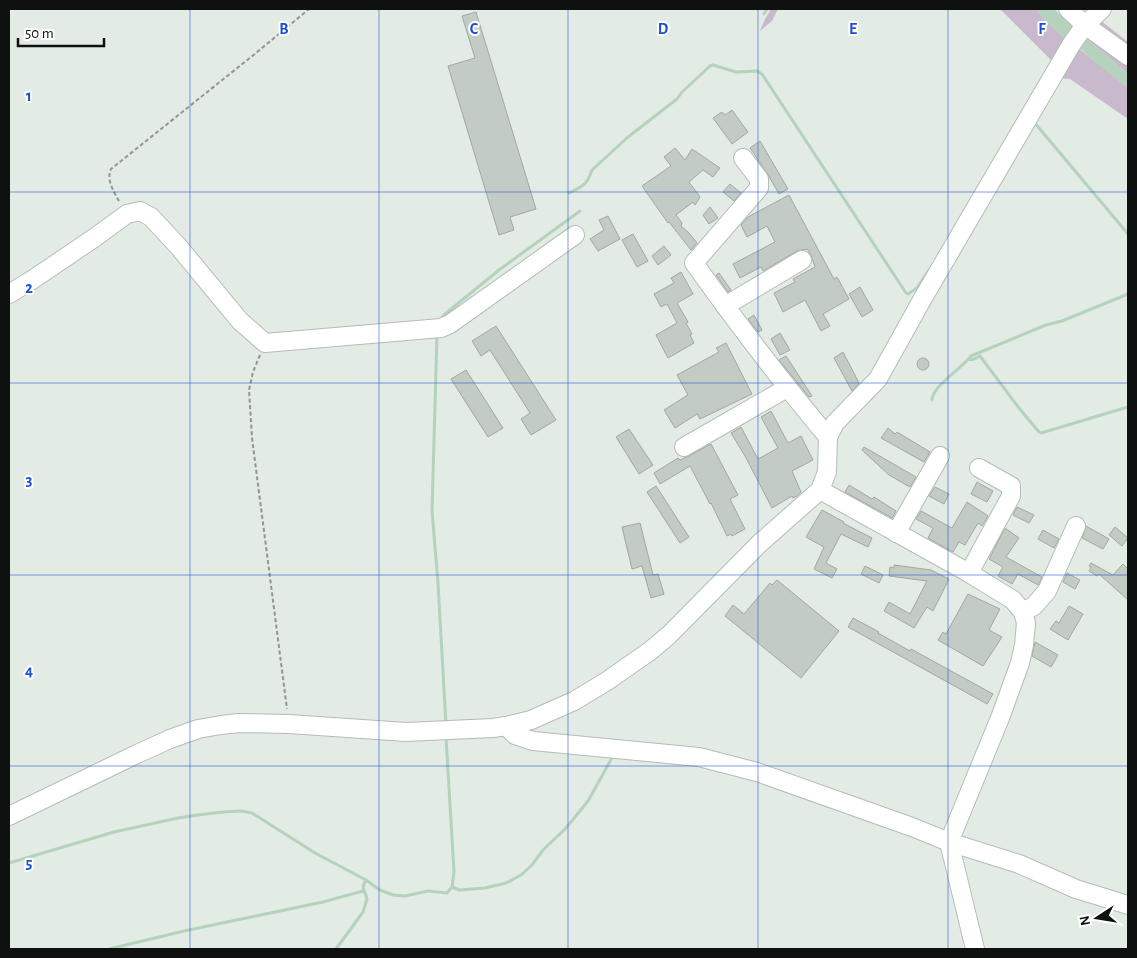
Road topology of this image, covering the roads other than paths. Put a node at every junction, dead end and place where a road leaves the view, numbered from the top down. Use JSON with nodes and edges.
{"nodes":[{"id":1,"x":1068,"y":9,"type":"edge"},
{"id":2,"x":1102,"y":9,"type":"edge"},
{"id":3,"x":1079,"y":34,"type":"junction"},
{"id":4,"x":1128,"y":56,"type":"edge"},
{"id":5,"x":743,"y":158,"type":"dead end"},
{"id":6,"x":575,"y":235,"type":"dead end"},
{"id":7,"x":802,"y":260,"type":"dead end"},
{"id":8,"x":9,"y":294,"type":"edge"},
{"id":9,"x":725,"y":306,"type":"junction"},
{"id":10,"x":787,"y":388,"type":"junction"},
{"id":11,"x":828,"y":437,"type":"junction"},
{"id":12,"x":684,"y":446,"type":"dead end"},
{"id":13,"x":940,"y":456,"type":"dead end"},
{"id":14,"x":979,"y":468,"type":"dead end"},
{"id":15,"x":820,"y":490,"type":"junction"},
{"id":16,"x":1076,"y":526,"type":"dead end"},
{"id":17,"x":896,"y":533,"type":"junction"},
{"id":18,"x":969,"y":573,"type":"junction"},
{"id":19,"x":1023,"y":612,"type":"junction"},
{"id":20,"x":506,"y":726,"type":"junction"},
{"id":21,"x":9,"y":816,"type":"edge"},
{"id":22,"x":949,"y":842,"type":"junction"},
{"id":23,"x":1128,"y":905,"type":"edge"},
{"id":24,"x":975,"y":949,"type":"edge"}],
"edges":[{"from":1,"to":3,"type":"street"},
{"from":2,"to":3,"type":"street"},
{"from":3,"to":4,"type":"street"},
{"from":3,"to":11,"type":"street"},
{"from":5,"to":9,"type":"street"},
{"from":6,"to":8,"type":"street"},
{"from":7,"to":9,"type":"street"},
{"from":9,"to":10,"type":"street"},
{"from":10,"to":11,"type":"street"},
{"from":10,"to":12,"type":"street"},
{"from":11,"to":15,"type":"street"},
{"from":13,"to":17,"type":"street"},
{"from":14,"to":18,"type":"street"},
{"from":15,"to":17,"type":"street"},
{"from":15,"to":20,"type":"street"},
{"from":16,"to":19,"type":"street"},
{"from":17,"to":18,"type":"street"},
{"from":18,"to":19,"type":"street"},
{"from":19,"to":22,"type":"street"},
{"from":20,"to":21,"type":"street"},
{"from":20,"to":22,"type":"street"},
{"from":22,"to":23,"type":"street"},
{"from":22,"to":24,"type":"street"}]}
